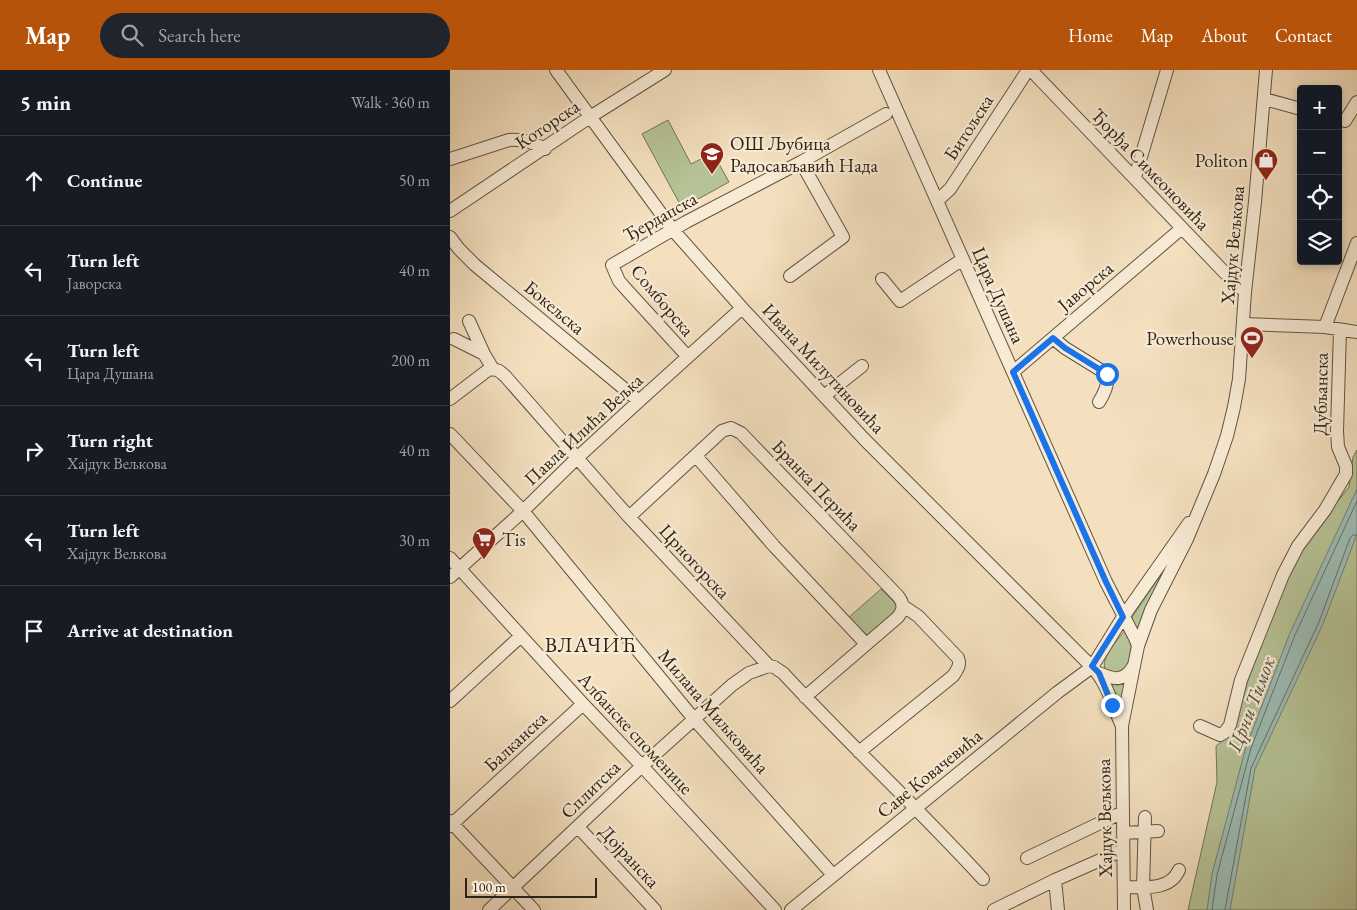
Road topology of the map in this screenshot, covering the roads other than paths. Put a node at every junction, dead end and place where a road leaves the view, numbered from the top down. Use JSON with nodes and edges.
{"nodes":[{"id":1,"x":556,"y":70,"type":"edge"},
{"id":2,"x":665,"y":70,"type":"edge"},
{"id":3,"x":879,"y":70,"type":"edge"},
{"id":4,"x":1029,"y":70,"type":"edge"},
{"id":5,"x":1167,"y":70,"type":"edge"},
{"id":6,"x":1266,"y":70,"type":"edge"},
{"id":7,"x":1264,"y":99,"type":"junction"},
{"id":8,"x":1357,"y":102,"type":"edge"},
{"id":9,"x":1297,"y":108,"type":"edge"},
{"id":10,"x":886,"y":114,"type":"dead end"},
{"id":11,"x":590,"y":117,"type":"junction"},
{"id":12,"x":1347,"y":122,"type":"edge"},
{"id":13,"x":544,"y":148,"type":"junction"},
{"id":14,"x":450,"y":159,"type":"edge"},
{"id":15,"x":801,"y":162,"type":"junction"},
{"id":16,"x":1135,"y":177,"type":"junction"},
{"id":17,"x":937,"y":201,"type":"junction"},
{"id":18,"x":450,"y":211,"type":"edge"},
{"id":19,"x":1182,"y":228,"type":"junction"},
{"id":20,"x":673,"y":230,"type":"junction"},
{"id":21,"x":450,"y":238,"type":"edge"},
{"id":22,"x":1357,"y":243,"type":"edge"},
{"id":23,"x":963,"y":259,"type":"junction"},
{"id":24,"x":612,"y":265,"type":"joint"},
{"id":25,"x":790,"y":276,"type":"dead end"},
{"id":26,"x":882,"y":279,"type":"dead end"},
{"id":27,"x":1246,"y":292,"type":"junction"},
{"id":28,"x":742,"y":308,"type":"junction"},
{"id":29,"x":469,"y":321,"type":"dead end"},
{"id":30,"x":1243,"y":324,"type":"junction"},
{"id":31,"x":1325,"y":327,"type":"junction"},
{"id":32,"x":1340,"y":330,"type":"junction"},
{"id":33,"x":1357,"y":332,"type":"edge"},
{"id":34,"x":1053,"y":338,"type":"junction"},
{"id":35,"x":454,"y":339,"type":"dead end"},
{"id":36,"x":484,"y":354,"type":"junction"},
{"id":37,"x":688,"y":358,"type":"junction"},
{"id":38,"x":862,"y":366,"type":"dead end"},
{"id":39,"x":493,"y":369,"type":"junction"},
{"id":40,"x":1013,"y":372,"type":"junction"},
{"id":41,"x":824,"y":396,"type":"junction"},
{"id":42,"x":450,"y":399,"type":"edge"},
{"id":43,"x":639,"y":401,"type":"junction"},
{"id":44,"x":1099,"y":402,"type":"dead end"},
{"id":45,"x":450,"y":434,"type":"edge"},
{"id":46,"x":696,"y":456,"type":"junction"},
{"id":47,"x":577,"y":458,"type":"junction"},
{"id":48,"x":1199,"y":508,"type":"junction"},
{"id":49,"x":523,"y":511,"type":"junction"},
{"id":50,"x":629,"y":517,"type":"junction"},
{"id":51,"x":450,"y":558,"type":"edge"},
{"id":52,"x":455,"y":572,"type":"edge"},
{"id":53,"x":903,"y":606,"type":"junction"},
{"id":54,"x":1123,"y":617,"type":"junction"},
{"id":55,"x":520,"y":636,"type":"junction"},
{"id":56,"x":866,"y":644,"type":"junction"},
{"id":57,"x":1138,"y":646,"type":"junction"},
{"id":58,"x":1135,"y":664,"type":"junction"},
{"id":59,"x":769,"y":666,"type":"junction"},
{"id":60,"x":1095,"y":670,"type":"junction"},
{"id":61,"x":805,"y":697,"type":"junction"},
{"id":62,"x":450,"y":701,"type":"edge"},
{"id":63,"x":582,"y":704,"type":"junction"},
{"id":64,"x":694,"y":719,"type":"junction"},
{"id":65,"x":1122,"y":726,"type":"junction"},
{"id":66,"x":1200,"y":726,"type":"dead end"},
{"id":67,"x":860,"y":752,"type":"junction"},
{"id":68,"x":642,"y":766,"type":"junction"},
{"id":69,"x":916,"y":808,"type":"junction"},
{"id":70,"x":1123,"y":812,"type":"junction"},
{"id":71,"x":1145,"y":816,"type":"dead end"},
{"id":72,"x":451,"y":824,"type":"edge"},
{"id":73,"x":578,"y":827,"type":"junction"},
{"id":74,"x":1144,"y":832,"type":"junction"},
{"id":75,"x":1158,"y":832,"type":"dead end"},
{"id":76,"x":1123,"y":833,"type":"junction"},
{"id":77,"x":1123,"y":850,"type":"junction"},
{"id":78,"x":1027,"y":858,"type":"dead end"},
{"id":79,"x":1179,"y":870,"type":"dead end"},
{"id":80,"x":833,"y":875,"type":"junction"},
{"id":81,"x":983,"y":879,"type":"dead end"},
{"id":82,"x":1055,"y":880,"type":"junction"},
{"id":83,"x":512,"y":887,"type":"junction"},
{"id":84,"x":1124,"y":887,"type":"junction"},
{"id":85,"x":1144,"y":887,"type":"junction"},
{"id":86,"x":489,"y":910,"type":"edge"},
{"id":87,"x":534,"y":910,"type":"edge"},
{"id":88,"x":655,"y":910,"type":"edge"},
{"id":89,"x":775,"y":910,"type":"edge"},
{"id":90,"x":791,"y":910,"type":"edge"},
{"id":91,"x":994,"y":910,"type":"edge"},
{"id":92,"x":1058,"y":910,"type":"edge"},
{"id":93,"x":1124,"y":910,"type":"edge"},
{"id":94,"x":1147,"y":910,"type":"edge"}],
"edges":[{"from":1,"to":11,"type":"street","name":"Ивана Милутиновића"},
{"from":2,"to":11,"type":"street","name":"Которска"},
{"from":3,"to":17,"type":"street","name":"Цара Душана"},
{"from":4,"to":16,"type":"street","name":"Ђорђа Симеоновића"},
{"from":4,"to":17,"type":"street","name":"Битољска"},
{"from":5,"to":16,"type":"street"},
{"from":6,"to":7,"type":"street","name":"Хајдук Вељкова"},
{"from":7,"to":9,"type":"street"},
{"from":7,"to":27,"type":"street","name":"Хајдук Вељкова"},
{"from":8,"to":12,"type":"street"},
{"from":10,"to":15,"type":"street","name":"Ђердапска"},
{"from":11,"to":13,"type":"street","name":"Которска"},
{"from":11,"to":20,"type":"street","name":"Ивана Милутиновића"},
{"from":13,"to":14,"type":"street"},
{"from":13,"to":18,"type":"street","name":"Которска"},
{"from":15,"to":20,"type":"street","name":"Ђердапска"},
{"from":15,"to":25,"type":"street"},
{"from":16,"to":19,"type":"street","name":"Ђорђа Симеоновића"},
{"from":17,"to":23,"type":"street","name":"Цара Душана"},
{"from":19,"to":27,"type":"street","name":"Ђорђа Симеоновића"},
{"from":19,"to":34,"type":"street","name":"Јаворска"},
{"from":20,"to":24,"type":"street","name":"Ђердапска"},
{"from":20,"to":28,"type":"street","name":"Ивана Милутиновића"},
{"from":21,"to":43,"type":"street","name":"Бокељска"},
{"from":22,"to":31,"type":"street"},
{"from":23,"to":26,"type":"street"},
{"from":23,"to":40,"type":"street","name":"Цара Душана"},
{"from":24,"to":37,"type":"street","name":"Сомборска"},
{"from":27,"to":30,"type":"street","name":"Хајдук Вељкова"},
{"from":28,"to":37,"type":"street","name":"Павла Илића Вељка"},
{"from":28,"to":41,"type":"street","name":"Ивана Милутиновића"},
{"from":29,"to":36,"type":"street"},
{"from":30,"to":31,"type":"street"},
{"from":30,"to":48,"type":"street","name":"Хајдук Вељкова"},
{"from":31,"to":32,"type":"street"},
{"from":32,"to":33,"type":"street"},
{"from":32,"to":66,"type":"street","name":"Дубљанска"},
{"from":34,"to":40,"type":"street","name":"Јаворска"},
{"from":34,"to":44,"type":"street"},
{"from":35,"to":36,"type":"street"},
{"from":36,"to":39,"type":"street"},
{"from":37,"to":43,"type":"street","name":"Павла Илића Вељка"},
{"from":38,"to":41,"type":"street"},
{"from":39,"to":42,"type":"street"},
{"from":39,"to":47,"type":"street","name":"Црногорска"},
{"from":40,"to":54,"type":"street","name":"Цара Душана"},
{"from":41,"to":60,"type":"street","name":"Ивана Милутиновића"},
{"from":43,"to":47,"type":"street","name":"Павла Илића Вељка"},
{"from":45,"to":49,"type":"street","name":"Милана Миљковића"},
{"from":46,"to":50,"type":"street","name":"Бранка Перића"},
{"from":46,"to":53,"type":"street","name":"Бранка Перића"},
{"from":46,"to":56,"type":"street"},
{"from":47,"to":49,"type":"street","name":"Павла Илића Вељка"},
{"from":47,"to":50,"type":"street","name":"Црногорска"},
{"from":48,"to":54,"type":"street","name":"Хајдук Вељкова"},
{"from":48,"to":57,"type":"street","name":"Хајдук Вељкова"},
{"from":49,"to":52,"type":"street","name":"Павла Илића Вељка"},
{"from":49,"to":64,"type":"street","name":"Милана Миљковића"},
{"from":50,"to":59,"type":"street","name":"Црногорска"},
{"from":51,"to":52,"type":"street","name":"Албанске споменице"},
{"from":52,"to":55,"type":"street","name":"Албанске споменице"},
{"from":53,"to":56,"type":"street"},
{"from":53,"to":67,"type":"street","name":"Бранка Перића"},
{"from":54,"to":57,"type":"street","name":"Цара Душана"},
{"from":54,"to":60,"type":"street","name":"Хајдук Вељкова"},
{"from":55,"to":62,"type":"street"},
{"from":55,"to":63,"type":"street","name":"Албанске споменице"},
{"from":56,"to":61,"type":"street"},
{"from":57,"to":58,"type":"street","name":"Хајдук Вељкова"},
{"from":58,"to":60,"type":"street"},
{"from":58,"to":65,"type":"street","name":"Хајдук Вељкова"},
{"from":59,"to":61,"type":"street","name":"Црногорска"},
{"from":59,"to":64,"type":"street","name":"Сплитска"},
{"from":60,"to":65,"type":"street","name":"Хајдук Вељкова"},
{"from":60,"to":69,"type":"street","name":"Саве Ковачевића"},
{"from":61,"to":67,"type":"street","name":"Црногорска"},
{"from":63,"to":68,"type":"street","name":"Албанске споменице"},
{"from":63,"to":72,"type":"street","name":"Балканска"},
{"from":64,"to":68,"type":"street","name":"Сплитска"},
{"from":64,"to":80,"type":"street","name":"Милана Миљковића"},
{"from":65,"to":70,"type":"street","name":"Хајдук Вељкова"},
{"from":67,"to":69,"type":"street","name":"Црногорска"},
{"from":68,"to":73,"type":"street","name":"Сплитска"},
{"from":68,"to":89,"type":"street","name":"Албанске споменице"},
{"from":69,"to":80,"type":"street","name":"Саве Ковачевића"},
{"from":69,"to":81,"type":"street","name":"Црногорска"},
{"from":70,"to":76,"type":"street","name":"Хајдук Вељкова"},
{"from":70,"to":78,"type":"street"},
{"from":71,"to":74,"type":"street"},
{"from":72,"to":83,"type":"street"},
{"from":73,"to":83,"type":"street","name":"Сплитска"},
{"from":73,"to":88,"type":"street","name":"Дојранска"},
{"from":74,"to":75,"type":"street"},
{"from":74,"to":76,"type":"street"},
{"from":74,"to":85,"type":"street"},
{"from":76,"to":77,"type":"street","name":"Хајдук Вељкова"},
{"from":77,"to":82,"type":"street"},
{"from":77,"to":84,"type":"street","name":"Хајдук Вељкова"},
{"from":79,"to":85,"type":"street"},
{"from":80,"to":90,"type":"street","name":"Саве Ковачевића"},
{"from":82,"to":91,"type":"street"},
{"from":82,"to":92,"type":"street"},
{"from":83,"to":86,"type":"street","name":"Сплитска"},
{"from":83,"to":87,"type":"street"},
{"from":84,"to":85,"type":"street"},
{"from":84,"to":93,"type":"street","name":"Хајдук Вељкова"},
{"from":85,"to":94,"type":"street"}]}
